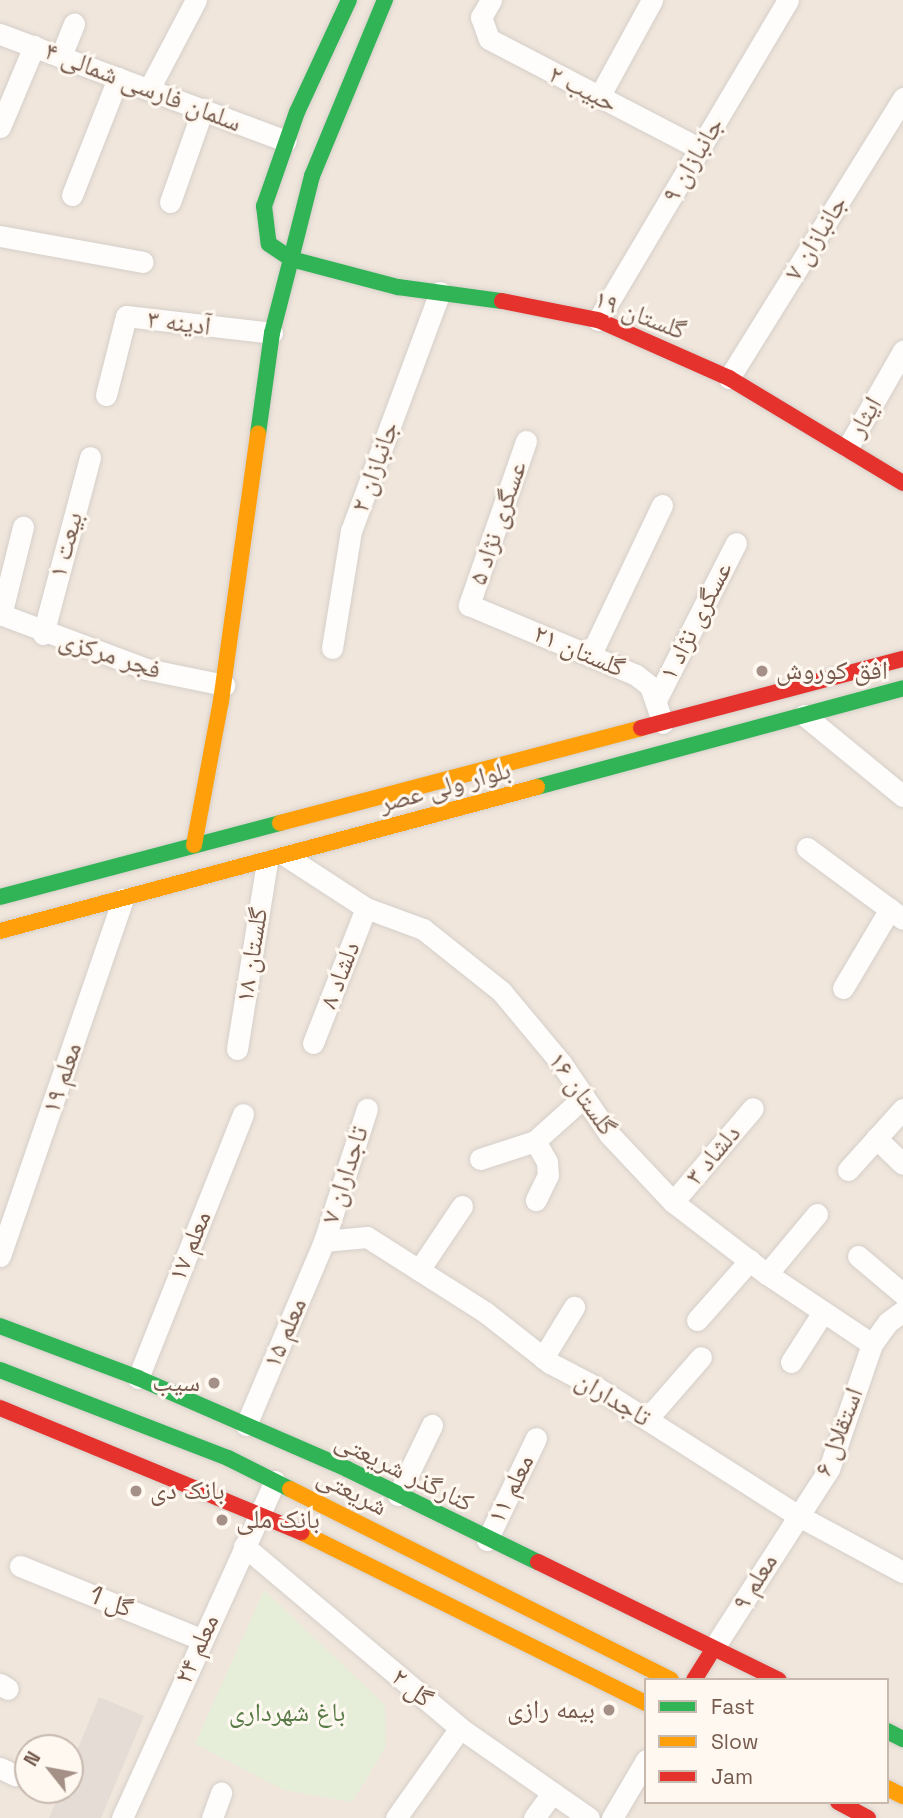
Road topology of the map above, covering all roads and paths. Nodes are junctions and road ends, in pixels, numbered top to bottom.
1 (196, 0) edge
2 (349, 0) edge
3 (385, 0) edge
4 (652, 0) edge
5 (788, 0) edge
6 (486, 8) edge
7 (74, 23) dead end
8 (0, 34) edge
9 (34, 46) junction
10 (61, 56) junction
11 (118, 78) junction
12 (149, 89) junction
13 (598, 97) junction
14 (903, 98) edge
15 (203, 109) junction
16 (0, 127) edge
17 (286, 141) junction
18 (700, 149) junction
19 (320, 154) junction
20 (72, 195) dead end
21 (170, 202) dead end
22 (0, 236) edge
23 (292, 259) junction
24 (143, 262) dead end
25 (440, 292) junction
26 (598, 320) junction
27 (272, 333) junction
28 (903, 351) edge
29 (729, 378) junction
30 (106, 395) dead end
31 (526, 441) dead end
32 (848, 447) junction
33 (90, 457) dead end
34 (903, 483) edge
35 (662, 505) dead end
36 (23, 527) dead end
37 (736, 543) dead end
38 (470, 605) joint
39 (0, 614) edge
40 (43, 634) junction
41 (332, 648) dead end
42 (591, 654) junction
43 (903, 659) edge
44 (224, 685) junction
45 (903, 688) edge
46 (656, 700) junction
47 (804, 715) junction
48 (663, 723) junction
49 (903, 796) edge
50 (194, 845) junction
51 (807, 848) dead end
52 (277, 858) junction
53 (0, 897) edge
54 (123, 899) junction
55 (366, 908) junction
56 (896, 914) edge
57 (0, 931) edge
58 (843, 988) dead end
59 (313, 1043) dead end
60 (237, 1049) dead end
61 (584, 1097) junction
62 (753, 1108) dead end
63 (367, 1109) dead end
64 (903, 1109) edge
65 (243, 1114) dead end
66 (876, 1138) junction
67 (535, 1141) junction
68 (480, 1158) dead end
69 (903, 1164) edge
70 (848, 1170) dead end
71 (536, 1200) dead end
72 (673, 1202) junction
73 (462, 1206) dead end
74 (817, 1214) dead end
75 (324, 1241) junction
76 (0, 1256) edge
77 (858, 1256) dead end
78 (750, 1260) junction
79 (419, 1270) junction
80 (768, 1273) junction
81 (903, 1294) edge
82 (573, 1307) dead end
83 (903, 1311) edge
84 (823, 1312) junction
85 (697, 1320) dead end
86 (0, 1326) edge
87 (872, 1344) junction
88 (701, 1357) dead end
89 (543, 1358) junction
90 (791, 1362) dead end
91 (0, 1370) edge
92 (138, 1378) junction
93 (0, 1408) edge
94 (647, 1419) junction
95 (246, 1425) junction
96 (432, 1425) dead end
97 (536, 1438) dead end
98 (275, 1481) junction
99 (398, 1495) junction
100 (260, 1512) junction
101 (796, 1515) junction
102 (487, 1540) junction
103 (244, 1546) junction
104 (20, 1566) dead end
105 (903, 1572) edge
106 (201, 1639) junction
107 (713, 1649) junction
108 (667, 1678) edge
109 (695, 1678) edge
110 (775, 1678) edge
111 (644, 1702) edge
112 (460, 1728) junction
113 (644, 1763) edge
114 (221, 1793) dead end
115 (552, 1793) junction
116 (842, 1804) edge
117 (122, 1818) edge
118 (212, 1818) edge
119 (396, 1818) edge
120 (534, 1818) edge
121 (589, 1818) edge
122 (612, 1818) edge
123 (868, 1818) edge

1 - 12 street
2 - 17 main road
3 - 19 main road
4 - 13 street
5 - 18 street, جانبازان ۹
6 - 13 street, حبیب ۲
7 - 10 street
8 - 9 street, سلمان فارسی شمالی ۴
9 - 10 street, سلمان فارسی شمالی ۴
9 - 16 street
10 - 11 street, سلمان فارسی شمالی ۴
11 - 12 street, سلمان فارسی شمالی ۴
11 - 20 street
12 - 15 street, سلمان فارسی شمالی ۴
13 - 18 street, حبیب ۲
14 - 29 street, جانبازان ۷
15 - 17 street, سلمان فارسی شمالی ۴
15 - 21 street
17 - 19 main road
17 - 23 main road
18 - 26 street, جانبازان ۹
19 - 23 main road
22 - 24 street
23 - 25 main road, گلستان ۱۹
23 - 27 main road
25 - 26 main road, گلستان ۱۹
25 - 41 street, جانبازان ۲
26 - 29 main road, گلستان ۱۹
27 - 30 street, آدینه ۳
27 - 44 main road
28 - 32 street, ایثار
29 - 32 main road, گلستان ۱۹
31 - 38 street, عسگری نژاد ۵
32 - 34 main road, گلستان ۱۹
33 - 40 street, بیعت ۱
35 - 42 street
36 - 39 street
37 - 46 street, عسگری نژاد ۱
38 - 42 street, گلستان ۲۱
39 - 40 street, فجر مرکزی
40 - 44 street, فجر مرکزی
42 - 46 street, گلستان ۲۱
43 - 48 main road, بلوار ولی عصر
44 - 50 main road
45 - 47 main road, بلوار ولی عصر
46 - 48 street, گلستان ۲۱
47 - 49 street
47 - 52 main road, بلوار ولی عصر
48 - 50 main road, بلوار ولی عصر
50 - 53 main road, بلوار ولی عصر
51 - 56 street
52 - 54 main road, بلوار ولی عصر
52 - 55 street, گلستان ۱۶
52 - 60 street, گلستان ۱۸
54 - 57 main road, بلوار ولی عصر
54 - 76 street, معلم ۱۹
55 - 59 street, دلشاد ۸
55 - 61 street, گلستان ۱۶
56 - 58 street
61 - 67 street
61 - 72 street, گلستان ۱۶
62 - 72 street, دلشاد ۳
63 - 75 street, تاجداران ۷
64 - 66 street
65 - 92 street, معلم ۱۷
66 - 69 street
66 - 70 street
67 - 68 street
67 - 71 street
72 - 78 street, گلستان ۱۶
73 - 79 street
74 - 80 street
75 - 79 street, تاجداران
75 - 95 street, معلم ۱۵
77 - 81 street
78 - 80 street, گلستان ۱۶
78 - 85 street
79 - 89 street, تاجداران
80 - 84 street, گلستان ۱۶
82 - 89 street
83 - 87 street
84 - 87 street, گلستان ۱۶
84 - 90 street
86 - 92 main road, کنارگذر شریعتی
87 - 101 street, استقلال ۶
88 - 94 street
89 - 94 street, تاجداران
91 - 98 main road, شریعتی
92 - 95 main road, کنارگذر شریعتی
93 - 100 main road
94 - 101 street, تاجداران
95 - 99 main road, کنارگذر شریعتی
96 - 99 street
97 - 102 street, معلم ۱۱
98 - 100 street, معلم ۲۴
98 - 108 main road, شریعتی
99 - 102 main road, کنارگذر شریعتی
100 - 103 street, معلم ۲۴
100 - 111 main road
101 - 105 street, تاجداران
101 - 107 street, معلم ۹
102 - 107 main road, کنارگذر شریعتی
103 - 106 street, معلم ۲۴
103 - 112 street, گل ۲
104 - 106 street, گل 1
106 - 117 street, معلم ۲۴
107 - 109 main road
107 - 110 main road, کنارگذر شریعتی
112 - 115 street, گل ۲
112 - 119 street
113 - 122 street
114 - 118 street
115 - 120 street
115 - 121 street, گل ۲
116 - 123 main road

